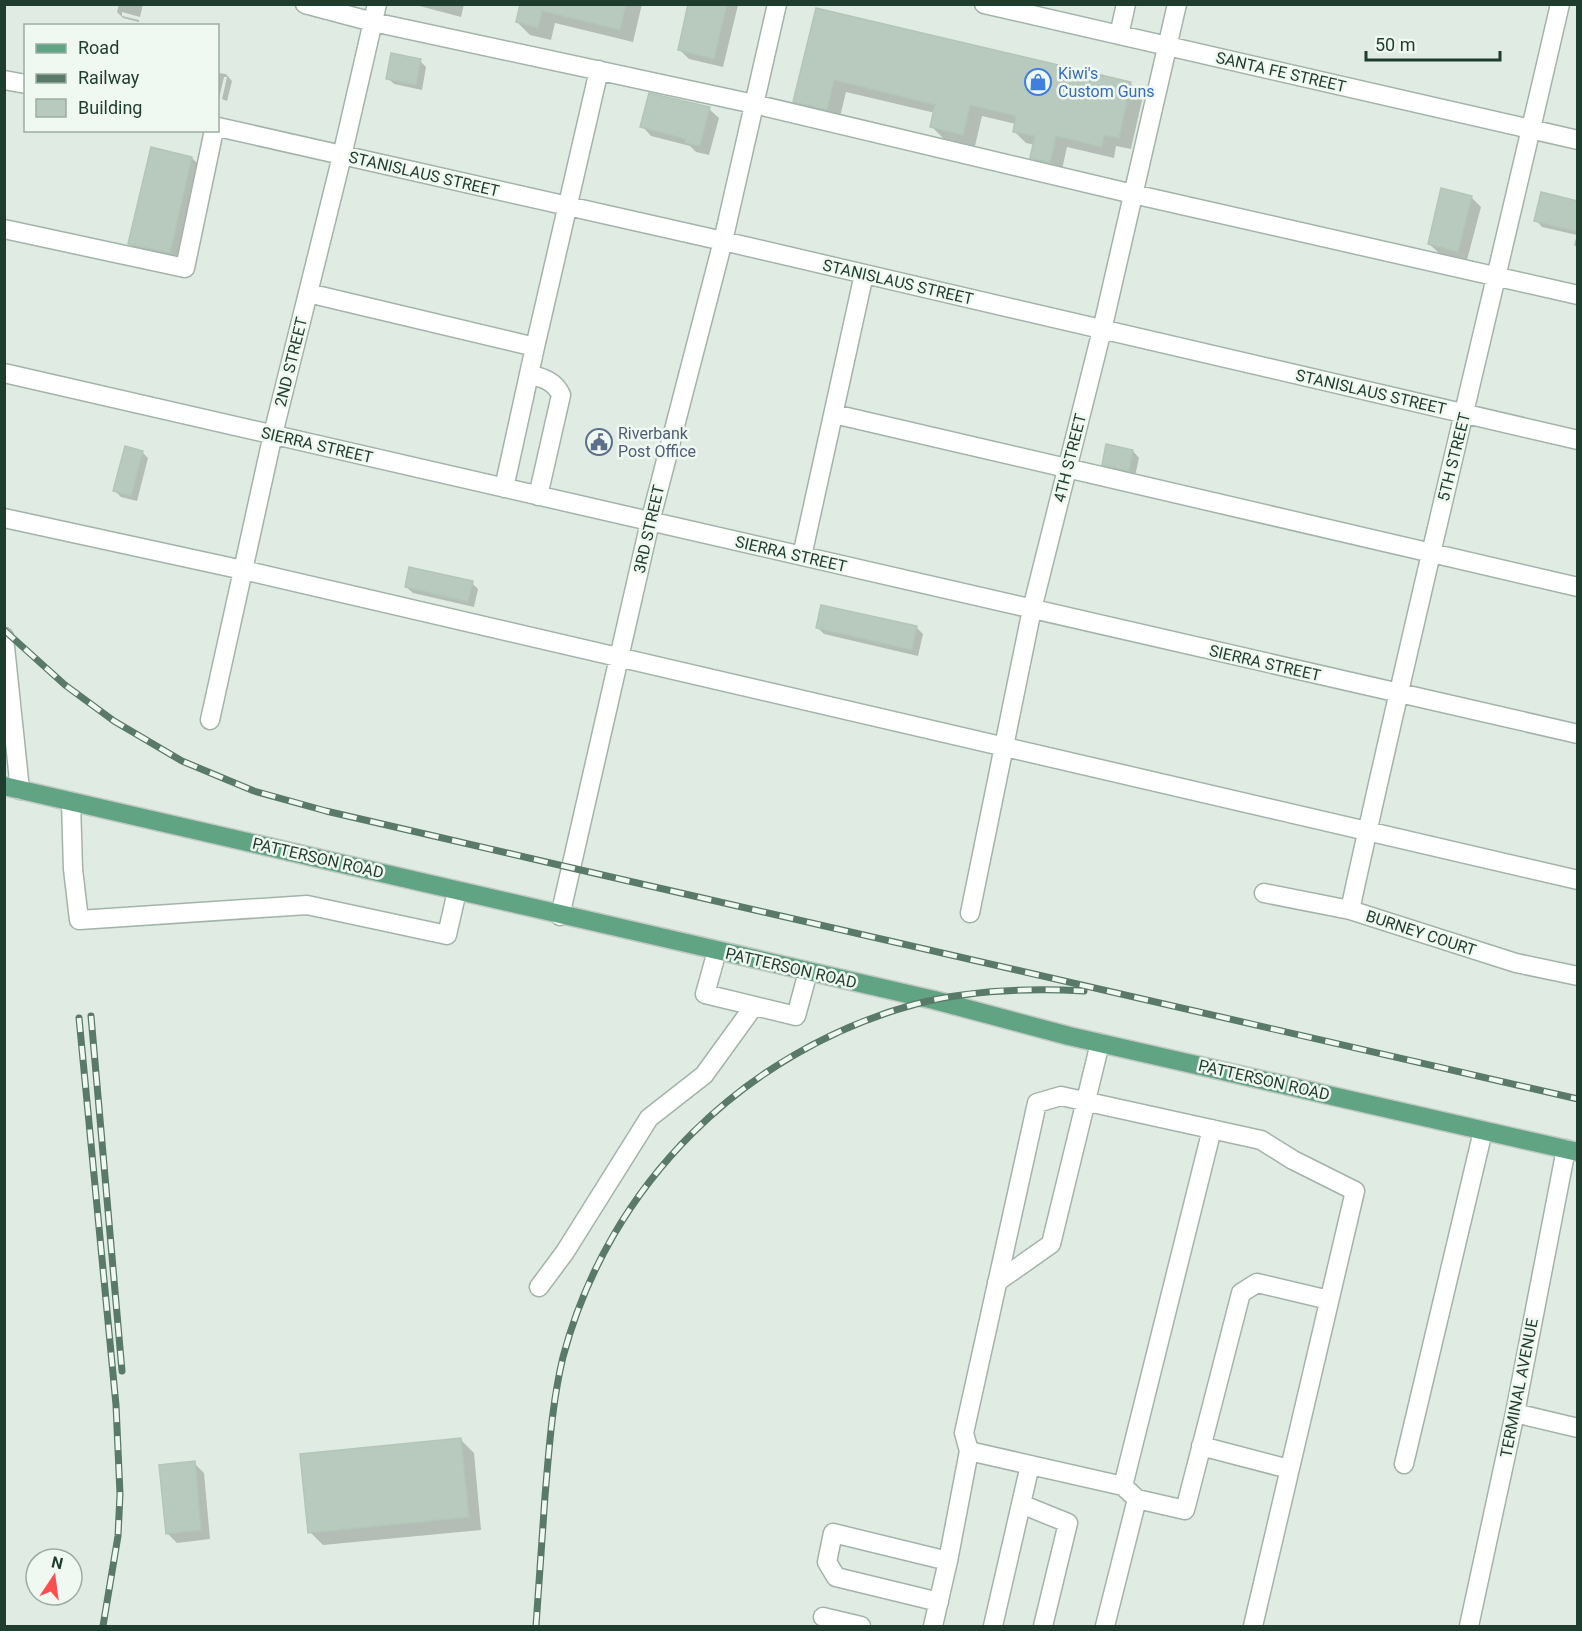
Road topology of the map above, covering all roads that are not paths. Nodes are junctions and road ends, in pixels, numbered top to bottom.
1 (305, 4) edge
2 (777, 4) edge
3 (984, 4) edge
4 (1126, 4) edge
5 (1177, 4) edge
6 (1560, 4) edge
7 (375, 13) edge
8 (1119, 35) junction
9 (1167, 46) junction
10 (599, 70) junction
11 (4, 80) edge
12 (24, 84) edge
13 (754, 104) junction
14 (219, 127) edge
15 (1531, 129) junction
16 (214, 132) edge
17 (1578, 140) edge
18 (342, 156) junction
19 (1133, 194) junction
20 (566, 206) junction
21 (4, 230) edge
22 (723, 241) junction
23 (864, 274) junction
24 (1497, 278) junction
25 (308, 293) junction
26 (1578, 296) edge
27 (1102, 330) junction
28 (535, 347) junction
29 (4, 373) edge
30 (529, 374) junction
31 (834, 414) junction
32 (1465, 414) junction
33 (273, 435) junction
34 (1578, 440) edge
35 (1068, 468) junction
36 (504, 488) junction
37 (538, 496) junction
38 (4, 518) edge
39 (651, 522) junction
40 (1431, 552) junction
41 (802, 556) junction
42 (243, 570) junction
43 (1578, 588) edge
44 (1032, 609) junction
45 (4, 637) edge
46 (619, 658) junction
47 (1397, 694) junction
48 (210, 720) dead end
49 (1578, 734) edge
50 (1004, 747) junction
51 (12, 788) edge
52 (71, 802) junction
53 (1367, 832) junction
54 (1578, 880) edge
55 (457, 891) junction
56 (1264, 893) dead end
57 (1350, 910) junction
58 (970, 914) dead end
59 (560, 916) junction
60 (717, 951) junction
61 (808, 972) junction
62 (1578, 976) edge
63 (754, 1006) junction
64 (1100, 1043) junction
65 (1086, 1101) junction
66 (1212, 1129) junction
67 (1483, 1131) junction
68 (1572, 1151) edge
69 (997, 1282) junction
70 (539, 1287) dead end
71 (1329, 1300) junction
72 (1515, 1413) junction
73 (1578, 1428) edge
74 (1201, 1446) junction
75 (969, 1451) junction
76 (1404, 1464) dead end
77 (1030, 1465) junction
78 (1289, 1469) junction
79 (1123, 1486) junction
80 (1137, 1499) junction
81 (1021, 1504) junction
82 (948, 1561) junction
83 (939, 1602) junction
84 (823, 1617) dead end
85 (861, 1626) edge
86 (933, 1626) edge
87 (993, 1626) edge
88 (1042, 1626) edge
89 (1106, 1626) edge
90 (1252, 1626) edge
91 (1469, 1626) edge

1 - 7 street
2 - 13 street, 3RD STREET
3 - 8 street, SANTA FE STREET
4 - 8 street
5 - 9 street, 4TH STREET
6 - 15 street, 5TH STREET
7 - 10 street
7 - 18 street, 2ND STREET
8 - 9 street, SANTA FE STREET
9 - 15 street, SANTA FE STREET
9 - 19 street, 4TH STREET
10 - 13 street
10 - 20 street
11 - 12 street
13 - 19 street
13 - 22 street, 3RD STREET
14 - 18 street, STANISLAUS STREET
15 - 17 street, SANTA FE STREET
15 - 24 street, 5TH STREET
16 - 21 street
18 - 20 street, STANISLAUS STREET
18 - 25 street, 2ND STREET
19 - 24 street
19 - 27 street, 4TH STREET
20 - 22 street, STANISLAUS STREET
20 - 28 street
22 - 23 street, STANISLAUS STREET
22 - 39 street, 3RD STREET
23 - 27 street, STANISLAUS STREET
23 - 31 street
24 - 26 street
24 - 32 street, 5TH STREET
25 - 28 street
25 - 33 street, 2ND STREET
27 - 32 street, STANISLAUS STREET
27 - 35 street, 4TH STREET
28 - 30 street
29 - 33 street, SIERRA STREET
30 - 36 street
30 - 37 street
31 - 35 street
31 - 41 street
32 - 34 street, STANISLAUS STREET
32 - 40 street, 5TH STREET
33 - 36 street, SIERRA STREET
33 - 42 street, 2ND STREET
35 - 40 street
35 - 44 street, 4TH STREET
36 - 37 street, SIERRA STREET
37 - 39 street, SIERRA STREET
38 - 42 street
39 - 41 street, SIERRA STREET
39 - 46 street, 3RD STREET
40 - 43 street
40 - 47 street, 5TH STREET
41 - 44 street, SIERRA STREET
42 - 46 street
42 - 48 street, 2ND STREET
44 - 47 street, SIERRA STREET
44 - 50 street, 4TH STREET
45 - 51 street
46 - 50 street
46 - 59 street, 3RD STREET
47 - 49 street, SIERRA STREET
47 - 53 street, 5TH STREET
50 - 53 street
50 - 58 street, 4TH STREET
51 - 52 main road, PATTERSON ROAD
52 - 55 main road, PATTERSON ROAD
52 - 55 street
53 - 54 street
53 - 57 street, 5TH STREET
55 - 59 main road, PATTERSON ROAD
56 - 57 street, BURNEY COURT
57 - 62 street, BURNEY COURT
59 - 60 main road, PATTERSON ROAD
60 - 61 main road, PATTERSON ROAD
60 - 63 street
61 - 63 street
61 - 64 main road, PATTERSON ROAD
63 - 70 street
64 - 65 street
64 - 67 main road, PATTERSON ROAD
65 - 66 street
65 - 69 street
65 - 69 street
66 - 71 street
66 - 79 street
67 - 68 main road, PATTERSON ROAD
67 - 76 street
68 - 72 street, TERMINAL AVENUE
69 - 75 street
71 - 74 street
71 - 78 street
72 - 73 street
72 - 91 street, TERMINAL AVENUE
74 - 78 street
74 - 80 street
75 - 77 street
75 - 82 street
77 - 79 street
77 - 81 street
78 - 90 street
79 - 80 street
80 - 89 street
81 - 87 street
81 - 88 street
82 - 83 street
82 - 83 street
83 - 86 street
84 - 85 street

